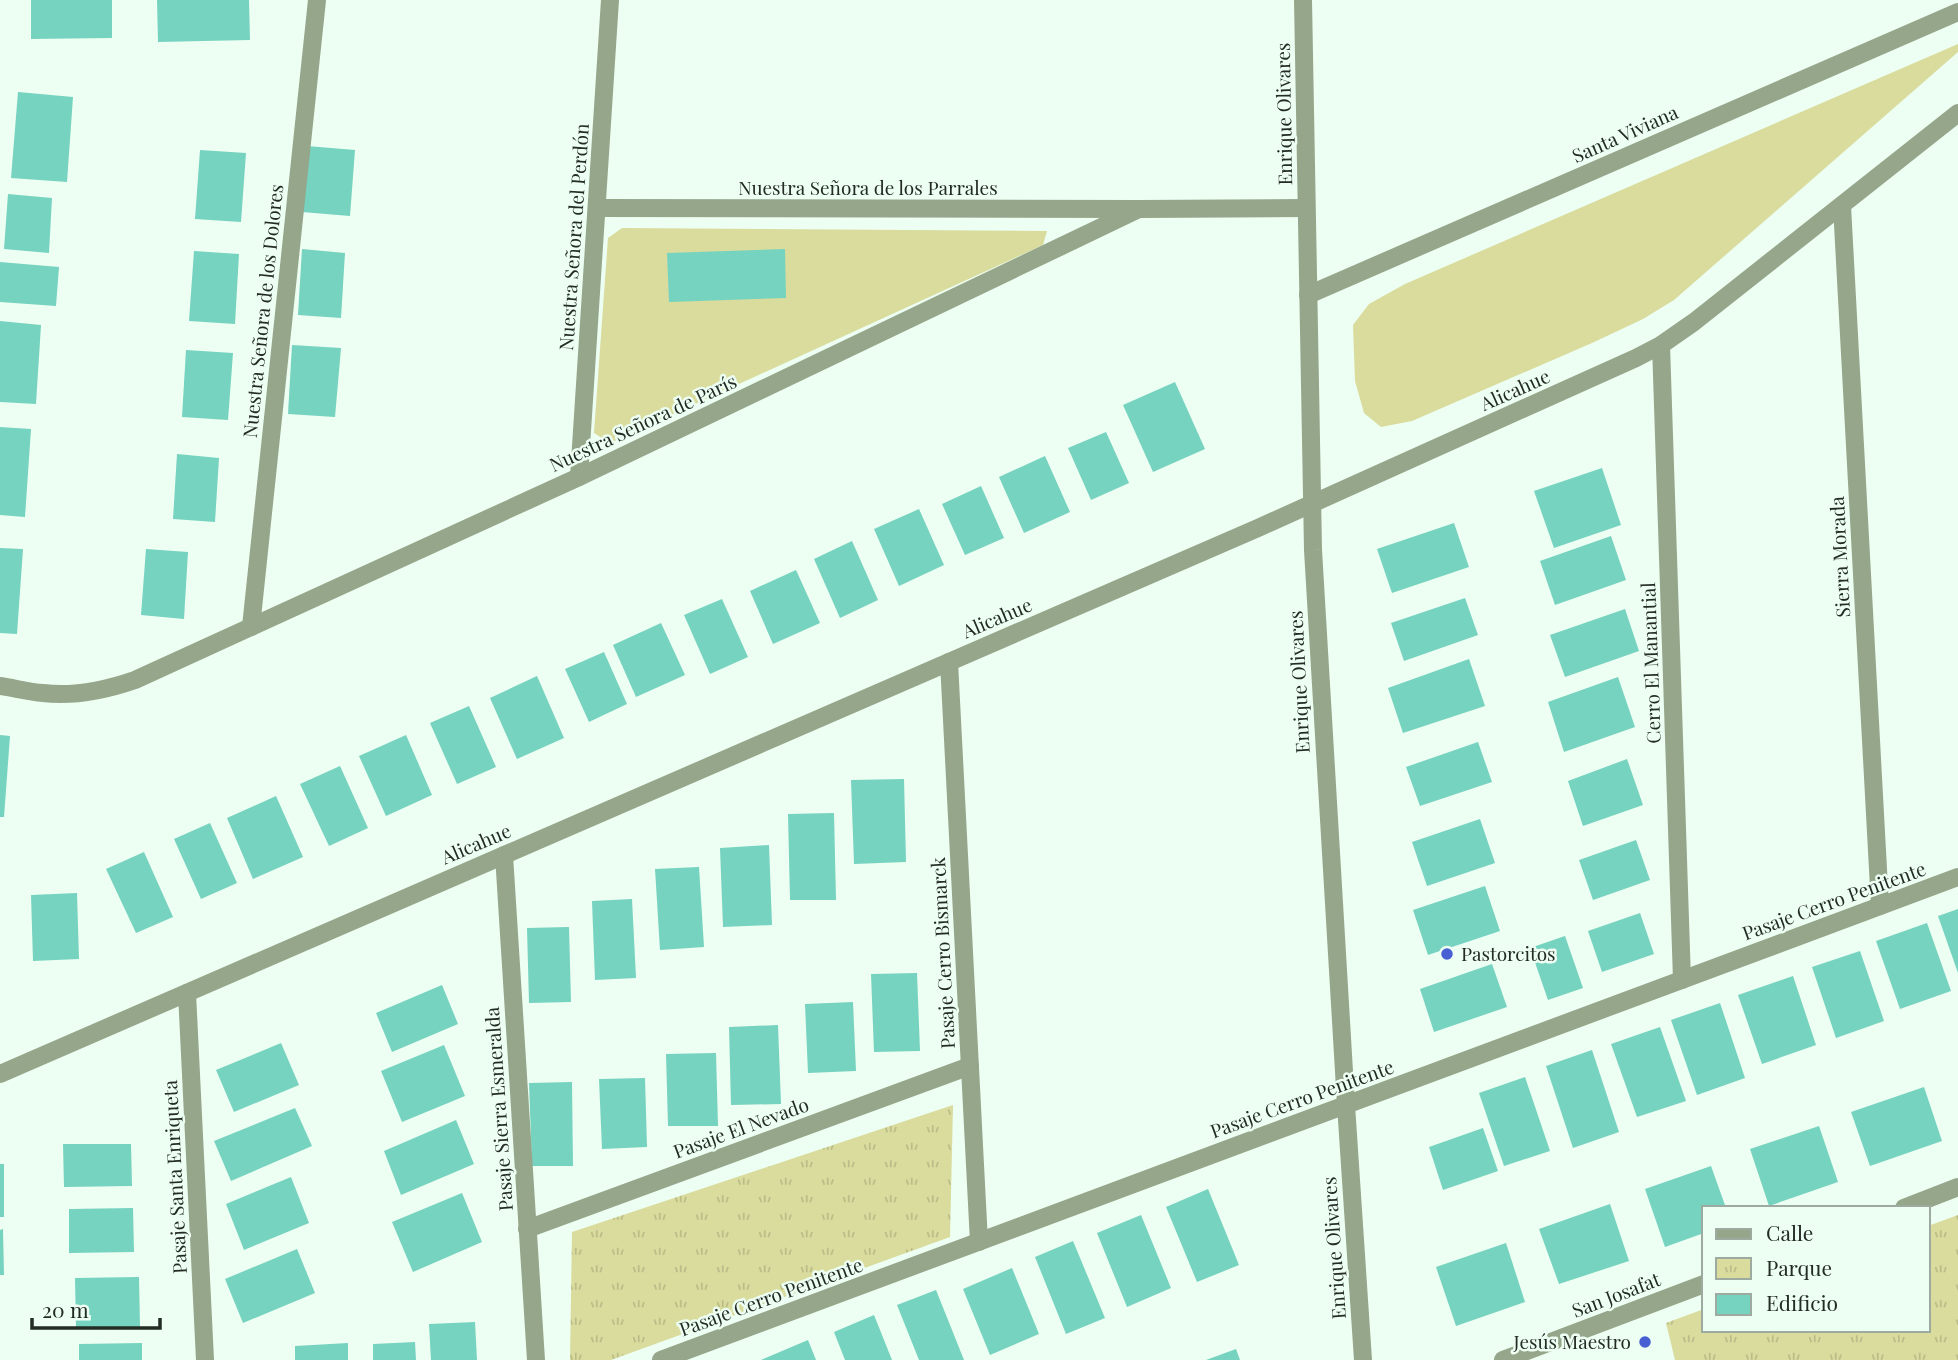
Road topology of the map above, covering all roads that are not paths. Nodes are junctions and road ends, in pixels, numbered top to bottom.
1 (317, 0) edge
2 (610, 0) edge
3 (1303, 0) edge
4 (1958, 12) edge
5 (1958, 113) edge
6 (1842, 206) junction
7 (597, 208) junction
8 (1306, 208) junction
9 (1139, 209) junction
10 (1308, 295) junction
11 (1661, 345) junction
12 (579, 477) junction
13 (1311, 504) junction
14 (251, 627) junction
15 (949, 662) junction
16 (0, 685) edge
17 (504, 855) junction
18 (1958, 877) edge
19 (1880, 906) junction
20 (1682, 980) junction
21 (187, 993) junction
22 (970, 1066) junction
23 (0, 1074) edge
24 (1346, 1105) junction
25 (1958, 1187) edge
26 (1909, 1206) edge
27 (527, 1229) junction
28 (979, 1242) junction
29 (1702, 1285) edge
30 (205, 1360) edge
31 (536, 1360) edge
32 (661, 1360) edge
33 (1363, 1360) edge
34 (1503, 1360) edge

1 - 14 street, Nuestra Señora de los Dolores
2 - 7 street, Nuestra Señora del Perdón
3 - 8 street, Enrique Olivares
4 - 10 street, Santa Viviana
5 - 6 street, Alicahue
6 - 11 street, Alicahue
6 - 19 street, Sierra Morada
7 - 9 street, Nuestra Señora de los Parrales
7 - 12 street, Nuestra Señora del Perdón
8 - 9 street, Nuestra Señora de París
8 - 10 street, Enrique Olivares
9 - 12 street, Nuestra Señora de París
10 - 13 street, Enrique Olivares
11 - 13 street, Alicahue
11 - 20 street, Cerro El Manantial
12 - 14 street, Nuestra Señora de París
13 - 15 street, Alicahue
13 - 24 street, Enrique Olivares
14 - 16 street, Nuestra Señora de París
15 - 17 street, Alicahue
15 - 22 street, Pasaje Cerro Bismarck
17 - 21 street, Alicahue
17 - 27 street, Pasaje Sierra Esmeralda
18 - 19 street, Pasaje Cerro Penitente
19 - 20 street, Pasaje Cerro Penitente
20 - 24 street, Pasaje Cerro Penitente
21 - 23 street, Alicahue
21 - 30 street, Pasaje Santa Enriqueta
22 - 27 street, Pasaje El Nevado
22 - 28 street, Pasaje Cerro Bismarck
24 - 28 street, Pasaje Cerro Penitente
24 - 33 street, Enrique Olivares
25 - 26 street
27 - 31 street, Pasaje Sierra Esmeralda
28 - 32 street, Pasaje Cerro Penitente
29 - 34 street, San Josafat

